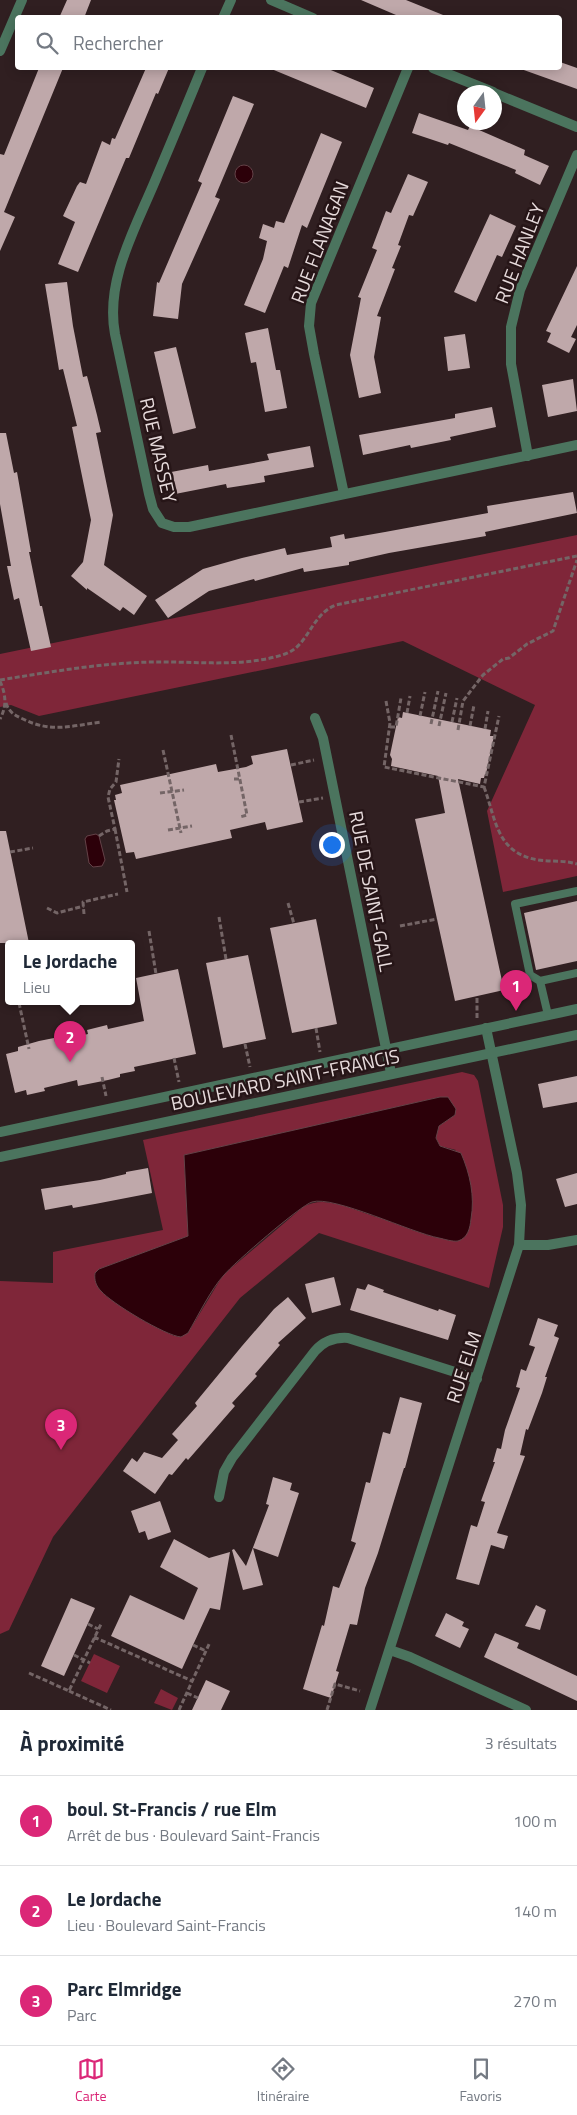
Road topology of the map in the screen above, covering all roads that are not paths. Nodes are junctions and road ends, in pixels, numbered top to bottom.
1 (22, 0) edge
2 (231, 0) edge
3 (271, 0) edge
4 (16, 15) edge
5 (224, 15) edge
6 (306, 15) edge
7 (15, 16) edge
8 (0, 51) edge
9 (201, 70) edge
10 (407, 70) edge
11 (438, 70) edge
12 (474, 85) edge
13 (502, 96) edge
14 (577, 127) edge
15 (577, 154) edge
16 (577, 445) edge
17 (528, 456) junction
18 (344, 494) junction
19 (315, 718) dead end
20 (577, 891) edge
21 (577, 973) edge
22 (540, 981) junction
23 (577, 1009) edge
24 (548, 1015) junction
25 (486, 1028) junction
26 (577, 1034) edge
27 (386, 1049) junction
28 (492, 1052) junction
29 (391, 1073) junction
30 (0, 1132) edge
31 (0, 1157) edge
32 (577, 1240) edge
33 (520, 1245) junction
34 (477, 1380) junction
35 (220, 1497) dead end
36 (390, 1650) junction
37 (370, 1710) edge
38 (526, 1710) edge

1 - 4 street
2 - 5 street
3 - 6 street
7 - 8 street
9 - 18 street, RUE MASSEY
10 - 18 street, RUE FLANAGAN
11 - 12 street
13 - 14 street
15 - 17 street, RUE HANLEY
16 - 17 street, RUE MASSEY
17 - 18 street, RUE MASSEY
19 - 27 street, RUE DE SAINT-GALL
20 - 22 lane
21 - 22 lane
22 - 24 lane
23 - 24 street, BOULEVARD SAINT-FRANCIS
24 - 25 street, BOULEVARD SAINT-FRANCIS
25 - 27 street, BOULEVARD SAINT-FRANCIS
25 - 28 street, RUE ELM
26 - 28 street, BOULEVARD SAINT-FRANCIS
27 - 29 street, RUE DE SAINT-GALL
27 - 30 street, BOULEVARD SAINT-FRANCIS
28 - 29 street, BOULEVARD SAINT-FRANCIS
28 - 33 street, RUE ELM
29 - 31 street, BOULEVARD SAINT-FRANCIS
32 - 33 street
33 - 34 street, RUE ELM
34 - 35 street
34 - 36 street, RUE ELM
36 - 37 street, RUE ELM
36 - 38 street

